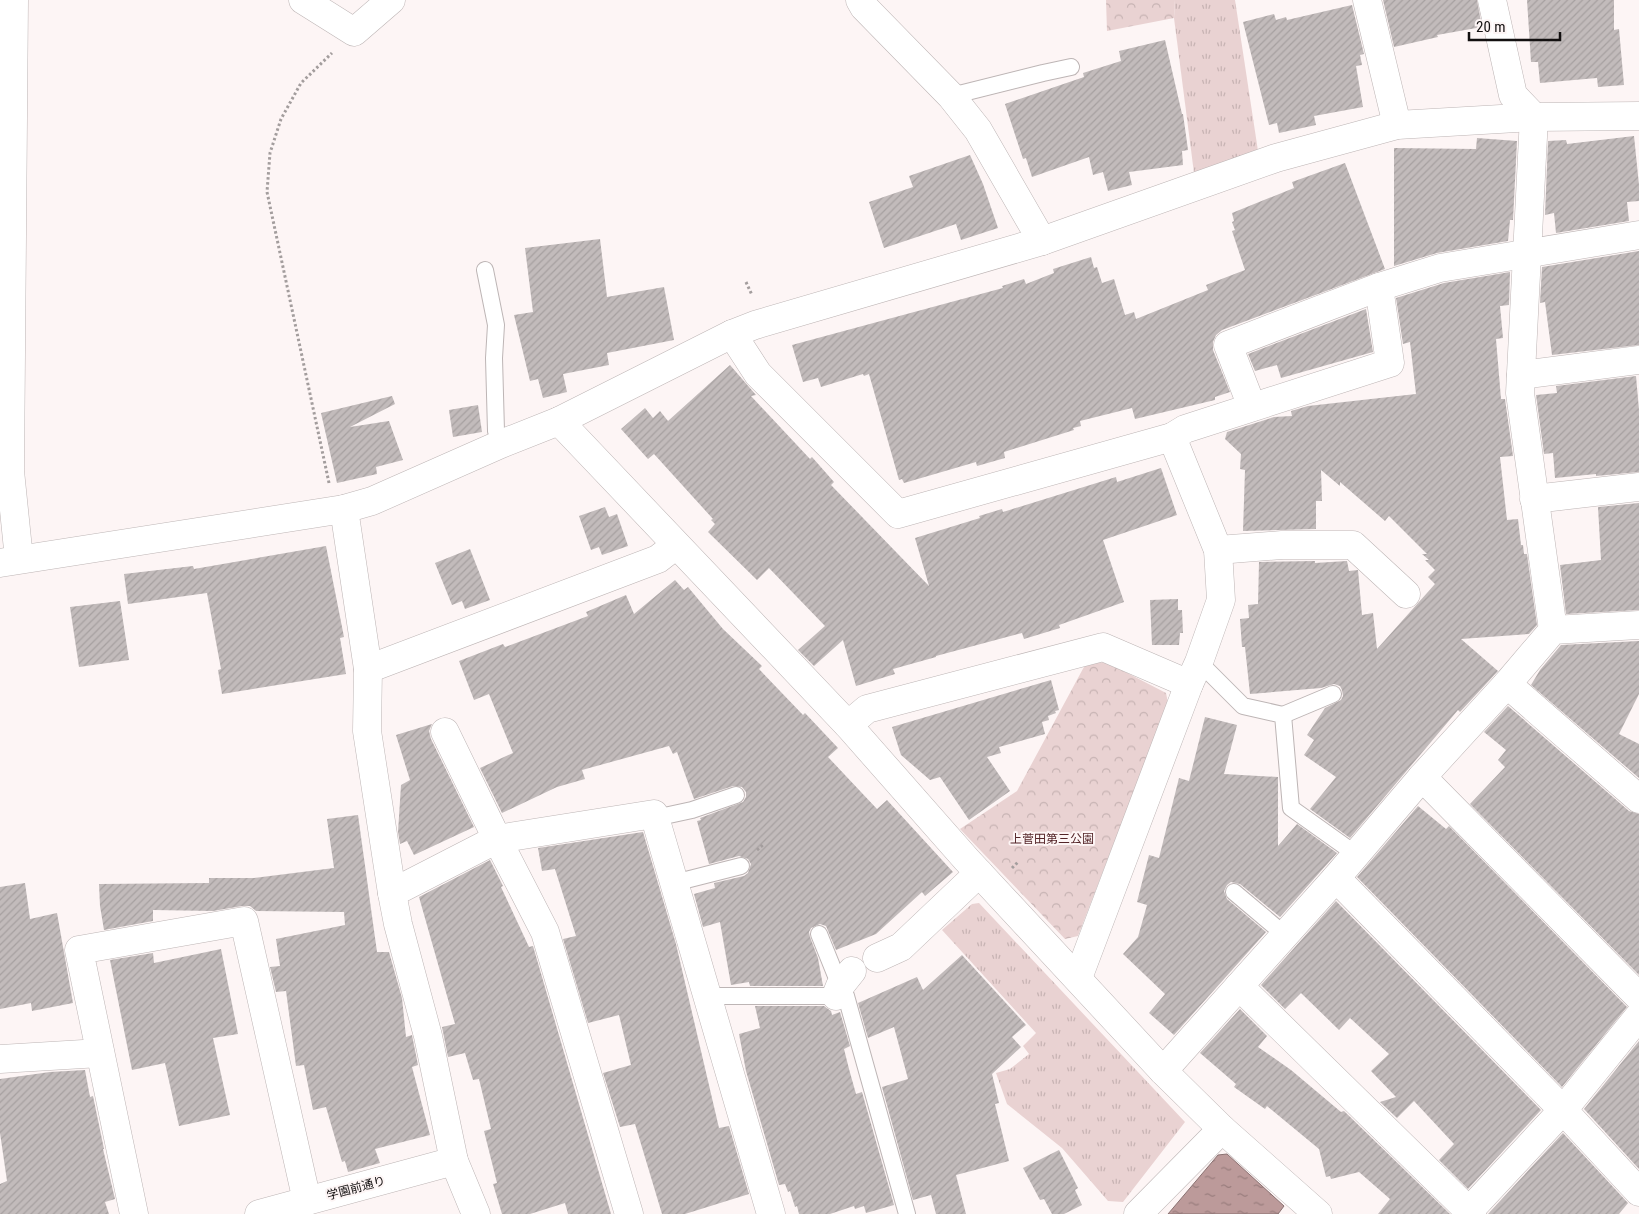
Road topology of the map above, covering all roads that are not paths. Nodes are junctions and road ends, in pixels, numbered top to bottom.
1 (14, 0) edge
2 (303, 0) edge
3 (391, 0) edge
4 (860, 0) edge
5 (1367, 0) edge
6 (1492, 0) edge
7 (1071, 67) dead end
8 (951, 96) junction
9 (1534, 116) junction
10 (1639, 116) edge
11 (1397, 124) junction
12 (1639, 236) edge
13 (1042, 241) junction
14 (1528, 253) junction
15 (485, 270) dead end
16 (1379, 287) junction
17 (732, 334) junction
18 (1639, 360) edge
19 (1521, 375) junction
20 (1252, 407) junction
21 (559, 421) junction
22 (1172, 438) junction
23 (501, 444) junction
24 (1639, 487) edge
25 (1534, 499) junction
26 (339, 509) junction
27 (676, 545) junction
28 (1218, 550) junction
29 (9, 561) edge
30 (1406, 594) dead end
31 (1639, 625) edge
32 (1552, 630) junction
33 (368, 669) junction
34 (1194, 673) junction
35 (1508, 684) junction
36 (1333, 694) dead end
37 (1283, 715) junction
38 (848, 725) junction
39 (445, 732) dead end
40 (1422, 777) junction
41 (736, 795) dead end
42 (1639, 799) edge
43 (655, 818) junction
44 (496, 839) junction
45 (1356, 855) junction
46 (742, 866) dead end
47 (979, 873) junction
48 (1336, 878) junction
49 (674, 883) junction
50 (1234, 892) dead end
51 (392, 893) junction
52 (819, 934) dead end
53 (1284, 935) junction
54 (878, 958) dead end
55 (1078, 978) junction
56 (842, 984) junction
57 (1239, 986) junction
58 (708, 996) junction
59 (1639, 997) edge
60 (1639, 1016) edge
61 (100, 1054) junction
62 (0, 1059) edge
63 (1163, 1071) junction
64 (1563, 1110) junction
65 (1222, 1129) junction
66 (454, 1161) junction
67 (1639, 1192) edge
68 (308, 1201) junction
69 (1471, 1213) edge
70 (134, 1214) edge
71 (259, 1214) edge
72 (476, 1214) edge
73 (629, 1214) edge
74 (771, 1214) edge
75 (907, 1214) edge
76 (1138, 1214) edge
77 (1318, 1214) edge

1 - 29 street
2 - 3 street
4 - 8 street
5 - 11 street
6 - 9 street
7 - 8 lane
8 - 13 street
9 - 10 street
9 - 11 street
9 - 14 street
11 - 13 street
12 - 14 street
13 - 17 street
14 - 16 street
14 - 19 street
15 - 23 lane
16 - 20 street
16 - 20 street
17 - 21 street
17 - 22 street
18 - 19 street
19 - 25 street
20 - 22 street
21 - 23 street
21 - 27 street
22 - 28 street
23 - 26 street
24 - 25 street
25 - 32 street
26 - 29 street
26 - 33 street
27 - 33 street
27 - 38 street
28 - 30 street
28 - 34 street
31 - 32 street
32 - 35 street
33 - 51 street
34 - 37 lane
34 - 38 street
34 - 55 street
35 - 40 street
35 - 42 street
36 - 37 lane
37 - 45 lane
38 - 47 street
39 - 44 street
40 - 45 street
40 - 59 street
41 - 43 lane
43 - 44 street
43 - 49 street
44 - 51 street
44 - 73 street
45 - 48 street
46 - 49 lane
47 - 54 street
47 - 55 street
48 - 53 street
48 - 64 street
49 - 58 street
50 - 53 lane
51 - 66 street
52 - 56 lane
53 - 57 street
55 - 63 street
56 - 58 lane
56 - 75 lane
57 - 63 street
57 - 69 street
58 - 74 street
60 - 64 street
61 - 62 street
61 - 68 street
61 - 70 street
63 - 65 street
64 - 67 street
64 - 69 street
65 - 76 street
65 - 77 street
66 - 68 street, 学園前通り
66 - 72 street
68 - 71 street, 学園前通り

